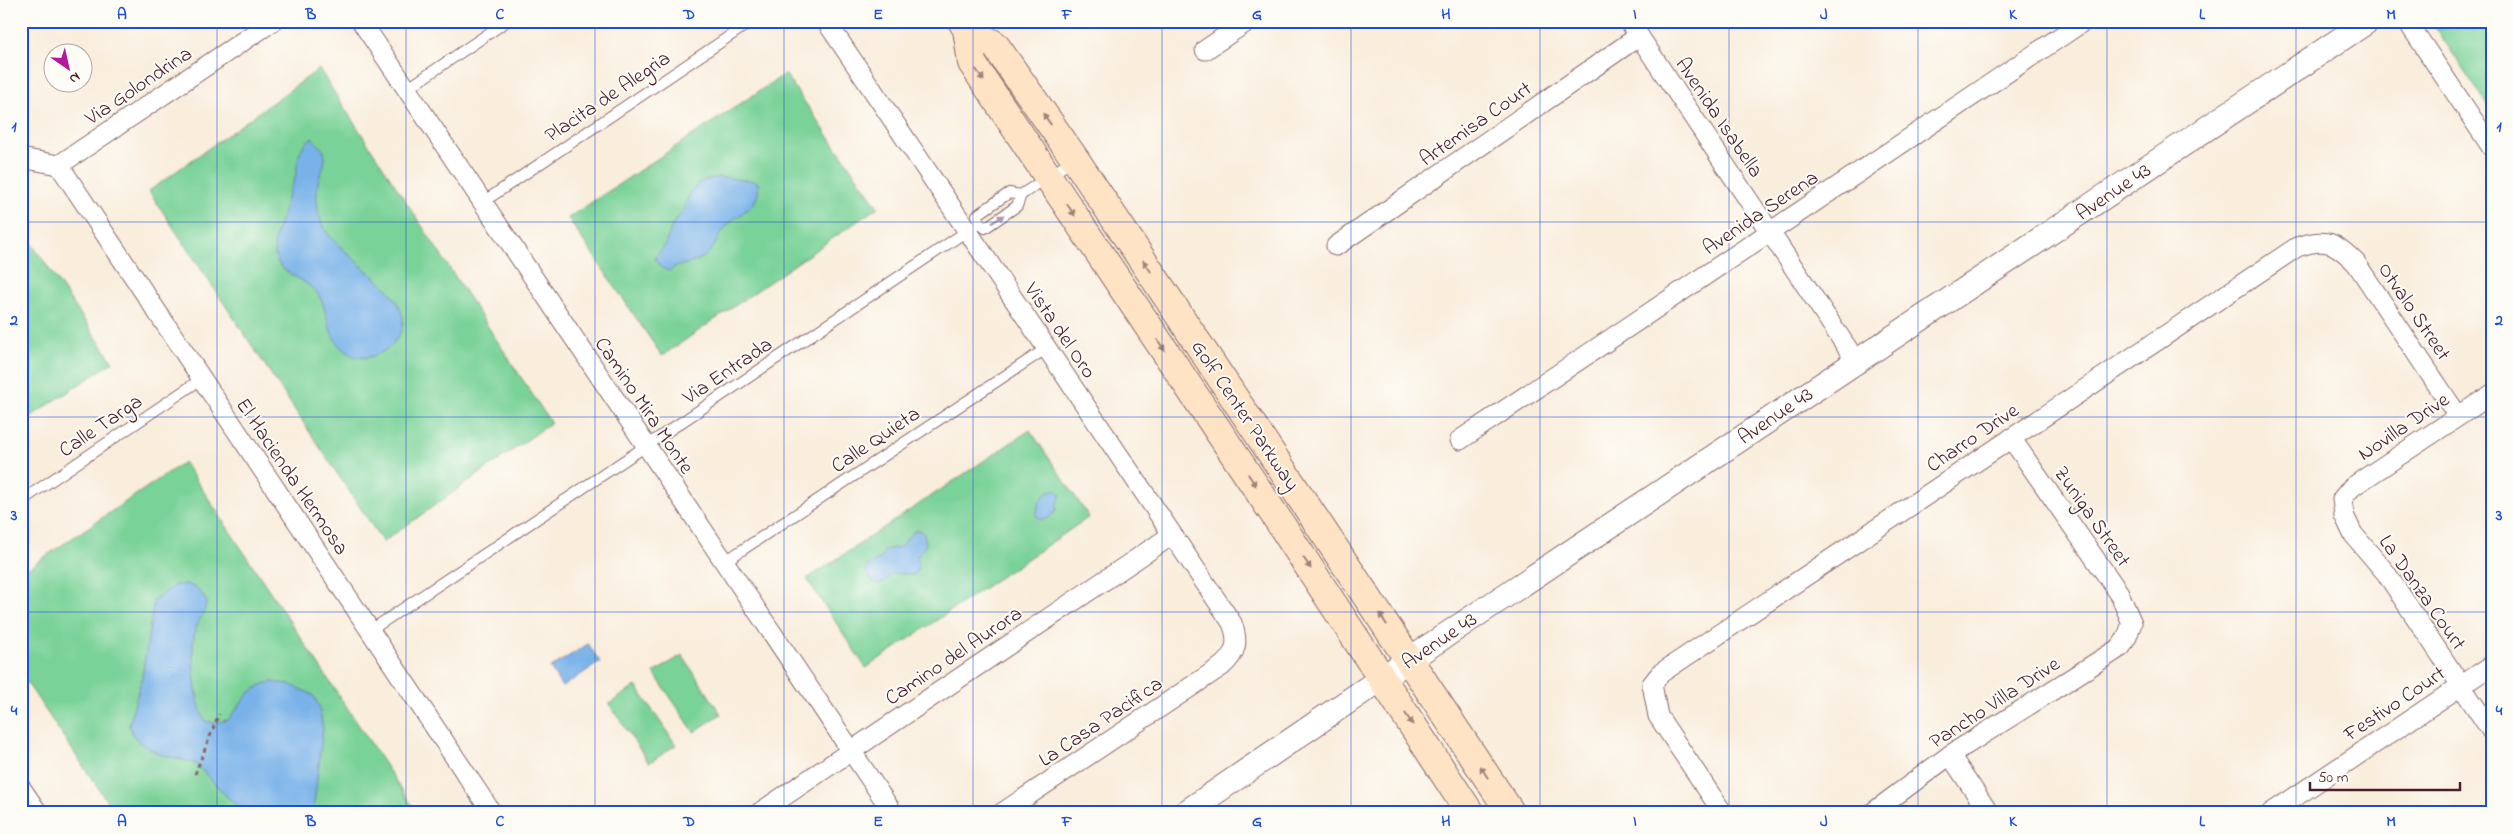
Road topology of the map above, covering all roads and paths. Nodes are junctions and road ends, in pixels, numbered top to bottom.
1 (273, 21) edge
2 (361, 21) edge
3 (507, 21) edge
4 (752, 21) edge
5 (826, 21) edge
6 (1248, 21) edge
7 (2084, 21) edge
8 (2368, 21) edge
9 (2407, 21) edge
10 (964, 25) edge
11 (1634, 29) edge
12 (1206, 50) dead end
13 (407, 88) junction
14 (2492, 148) edge
15 (21, 158) edge
16 (1075, 159) junction
17 (58, 164) junction
18 (1048, 176) junction
19 (1021, 195) junction
20 (484, 202) junction
21 (974, 227) junction
22 (1770, 232) junction
23 (2325, 241) joint
24 (1336, 246) dead end
25 (1046, 348) junction
26 (1856, 361) junction
27 (200, 380) junction
28 (2492, 394) edge
29 (2458, 416) junction
30 (2012, 438) junction
31 (1460, 440) dead end
32 (646, 446) junction
33 (2342, 499) joint
34 (21, 501) edge
35 (1172, 535) junction
36 (724, 562) junction
37 (2132, 623) joint
38 (371, 630) junction
39 (1410, 659) junction
40 (2492, 664) edge
41 (1222, 666) joint
42 (1382, 678) junction
43 (2461, 685) junction
44 (219, 714) dead end
45 (2492, 732) edge
46 (851, 751) junction
47 (1950, 755) junction
48 (195, 774) dead end
49 (21, 788) edge
50 (1187, 812) edge
51 (38, 813) edge
52 (492, 813) edge
53 (759, 813) edge
54 (892, 813) edge
55 (1002, 813) edge
56 (1470, 813) edge
57 (1511, 813) edge
58 (1723, 813) edge
59 (1872, 813) edge
60 (1989, 813) edge
61 (2271, 813) edge

1 - 17 street, Via Golondrina
2 - 13 street, Camino Mira Monte
3 - 13 lane
4 - 20 lane, Placita de Alegria
5 - 21 street, Vista del Oro
6 - 12 street
7 - 22 street, Avenida Serena
8 - 26 street, Avenue 43
9 - 14 street
16 -> 10 main road, Golf Center Parkway
10 -> 18 main road, Golf Center Parkway
11 - 22 street, Avenida Isabella
11 - 24 street, Artemisa Court
13 - 20 street, Camino Mira Monte
15 - 17 street
16 - 18 lane, Via Entrada
39 -> 16 main road, Golf Center Parkway
17 - 27 street, El Hacienda Hermosa
18 - 19 lane, Via Entrada
18 -> 42 main road, Golf Center Parkway
21 -> 19 lane, Via Entrada
19 - 21 lane, Via Entrada
20 - 32 street, Camino Mira Monte
21 - 25 street, Vista del Oro
21 - 32 lane, Via Entrada
22 - 26 street, Avenida Isabella
22 - 31 street, Avenida Serena
23 - 29 street, Otvalo Street
23 - 30 street, Charro Drive
25 - 35 street, Vista del Oro
25 - 36 lane, Calle Quieta
26 - 39 street, Avenue 43
27 - 34 lane, Calle Targa
27 - 38 street, El Hacienda Hermosa
28 - 29 street, Novilla Drive
29 - 33 street, Novilla Drive
30 - 37 street, Zuniga Street
30 - 58 street, Charro Drive
32 - 36 street, Camino Mira Monte
32 - 38 lane, Via Entrada
33 - 43 street, La Danza Court
35 - 41 street, Vista del Oro
35 - 46 street, Camino del Aurora
36 - 46 street, Camino Mira Monte
37 - 47 street, Pancho Villa Drive
38 - 52 street, El Hacienda Hermosa
39 - 42 street, Avenue 43
57 -> 39 main road, Golf Center Parkway
40 - 43 street, Festivo Court
41 - 55 street, La Casa Pacifica
42 - 50 street, Avenue 43
42 -> 56 main road, Golf Center Parkway
43 - 45 street, La Danza Court
43 - 61 street, Festivo Court
44 - 48 path
46 - 53 street, Camino del Aurora
46 - 54 street, Camino Mira Monte
47 - 59 street, Pancho Villa Drive
47 - 60 street
49 - 51 street

